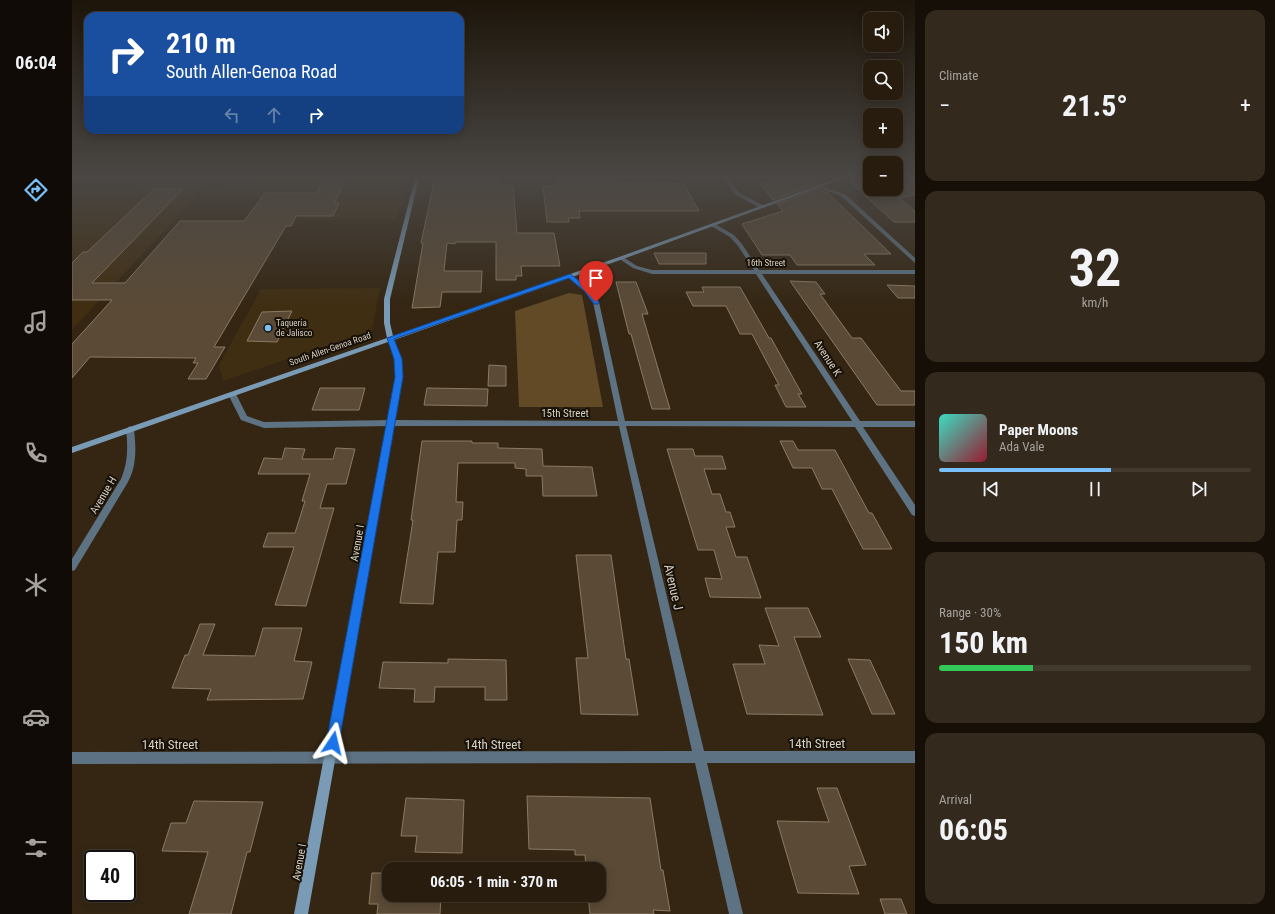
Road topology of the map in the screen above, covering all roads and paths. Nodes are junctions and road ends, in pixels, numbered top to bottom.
1 (407, 221) edge
2 (725, 221) edge
3 (871, 221) edge
4 (713, 225) junction
5 (621, 258) junction
6 (915, 261) edge
7 (758, 272) junction
8 (915, 272) edge
9 (570, 276) junction
10 (390, 338) junction
11 (232, 394) junction
12 (391, 424) junction
13 (622, 424) junction
14 (857, 424) junction
15 (915, 424) edge
16 (130, 430) junction
17 (72, 450) edge
18 (915, 512) edge
19 (72, 567) edge
20 (700, 757) junction
21 (915, 757) edge
22 (72, 758) edge
23 (330, 758) junction
24 (301, 914) edge
25 (736, 914) edge

1 - 10 main road, Avenue I
2 - 4 main road, South Allen-Genoa Road
3 - 6 street
4 - 5 main road, South Allen-Genoa Road
4 - 7 street, Avenue K
5 - 7 street, 16th Street
5 - 9 main road, South Allen-Genoa Road
7 - 8 street, 16th Street
7 - 14 street, Avenue K
9 - 10 main road, South Allen-Genoa Road
9 - 13 street, Avenue J
10 - 11 main road, South Allen-Genoa Road
10 - 12 main road, Avenue I
11 - 12 street, 15th Street
11 - 16 main road, South Allen-Genoa Road
12 - 13 street, 15th Street
12 - 23 main road, Avenue I
13 - 14 street, 15th Street
13 - 20 street, Avenue J
14 - 15 street, 15th Street
14 - 18 street, Avenue K
16 - 17 main road, South Allen-Genoa Road
16 - 19 street, Avenue H
20 - 21 street, 14th Street
20 - 23 street, 14th Street
20 - 25 street, Avenue J
22 - 23 street, 14th Street
23 - 24 main road, Avenue I

